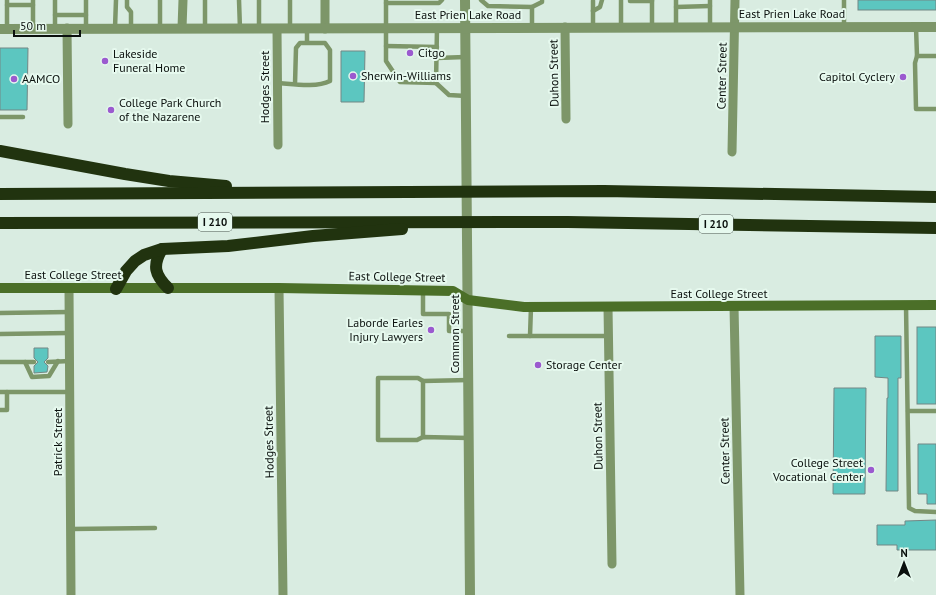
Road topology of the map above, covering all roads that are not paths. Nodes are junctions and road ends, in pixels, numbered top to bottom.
1 (55, 0) edge
2 (86, 0) edge
3 (116, 0) edge
4 (128, 0) edge
5 (160, 0) edge
6 (183, 0) edge
7 (205, 0) edge
8 (239, 0) edge
9 (259, 0) edge
10 (290, 0) edge
11 (325, 0) edge
12 (465, 0) edge
13 (481, 0) edge
14 (542, 0) edge
15 (602, 0) edge
16 (620, 0) edge
17 (652, 0) edge
18 (676, 0) edge
19 (710, 0) edge
20 (735, 0) edge
21 (844, 0) edge
22 (439, 1) edge
23 (593, 1) edge
24 (630, 1) edge
25 (386, 2) edge
26 (7, 3) edge
27 (32, 3) edge
28 (676, 6) junction
29 (710, 6) junction
30 (532, 7) junction
31 (593, 11) junction
32 (55, 15) junction
33 (86, 15) junction
34 (565, 27) junction
35 (593, 27) junction
36 (621, 27) junction
37 (652, 27) junction
38 (676, 27) junction
39 (710, 27) junction
40 (735, 27) junction
41 (844, 27) junction
42 (916, 27) junction
43 (936, 27) edge
44 (32, 28) junction
45 (55, 28) junction
46 (67, 28) junction
47 (86, 28) junction
48 (115, 28) junction
49 (131, 28) junction
50 (160, 28) junction
51 (182, 28) junction
52 (205, 28) junction
53 (240, 28) junction
54 (259, 28) junction
55 (277, 28) junction
56 (290, 28) junction
57 (387, 28) junction
58 (437, 28) junction
59 (465, 28) junction
60 (532, 28) junction
61 (4, 29) edge
62 (307, 29) junction
63 (325, 29) junction
64 (307, 42) junction
65 (386, 46) junction
66 (437, 47) junction
67 (917, 56) junction
68 (936, 56) edge
69 (466, 57) junction
70 (437, 58) junction
71 (277, 83) junction
72 (436, 83) junction
73 (295, 84) junction
74 (466, 96) junction
75 (936, 109) edge
76 (0, 117) edge
77 (23, 117) dead end
78 (566, 119) dead end
79 (68, 124) dead end
80 (278, 145) dead end
81 (0, 151) edge
82 (732, 152) dead end
83 (298, 192) junction
84 (0, 194) edge
85 (936, 197) edge
86 (433, 222) junction
87 (0, 223) edge
88 (936, 228) edge
89 (162, 249) junction
90 (0, 288) edge
91 (69, 288) junction
92 (168, 288) junction
93 (279, 288) junction
94 (116, 289) junction
95 (423, 291) junction
96 (468, 300) junction
97 (906, 305) junction
98 (936, 305) edge
99 (734, 306) junction
100 (531, 307) junction
101 (608, 307) junction
102 (0, 312) edge
103 (69, 312) junction
104 (468, 331) junction
105 (70, 333) junction
106 (0, 334) edge
107 (509, 336) dead end
108 (530, 336) junction
109 (609, 336) junction
110 (70, 361) junction
111 (0, 362) edge
112 (25, 362) junction
113 (34, 362) dead end
114 (48, 362) dead end
115 (58, 362) junction
116 (469, 380) junction
117 (423, 381) junction
118 (0, 392) edge
119 (7, 392) junction
120 (70, 392) junction
121 (0, 410) edge
122 (908, 411) junction
123 (936, 411) edge
124 (423, 437) junction
125 (469, 438) junction
126 (936, 512) edge
127 (155, 528) dead end
128 (71, 529) junction
129 (612, 564) dead end
130 (71, 595) edge
131 (282, 595) edge
132 (470, 595) edge
133 (740, 595) edge

1 - 32 lane
2 - 33 lane
3 - 48 lane
4 - 49 lane
5 - 50 lane
6 - 51 street
7 - 52 lane
8 - 53 lane
9 - 54 lane
10 - 56 lane
11 - 63 street
12 - 59 street, Common Street
13 - 30 lane
14 - 30 lane
15 - 31 lane
16 - 36 lane
17 - 24 lane
17 - 37 lane
18 - 28 lane
19 - 29 lane
20 - 40 street, Center Street
21 - 41 lane
22 - 25 lane
23 - 31 lane
25 - 57 lane
26 - 27 lane
26 - 61 lane
27 - 44 lane
28 - 29 lane
28 - 38 lane
29 - 39 lane
30 - 60 lane
31 - 35 lane
32 - 33 lane
32 - 45 lane
33 - 47 lane
34 - 35 street, East Prien Lake Road
34 - 60 street, East Prien Lake Road
34 - 78 street, Duhon Street
35 - 36 street, East Prien Lake Road
36 - 37 street, East Prien Lake Road
37 - 38 street, East Prien Lake Road
38 - 39 street, East Prien Lake Road
39 - 40 street, East Prien Lake Road
40 - 41 street, East Prien Lake Road
40 - 82 street, Center Street
41 - 42 street, East Prien Lake Road
42 - 43 street, East Prien Lake Road
42 - 67 lane
44 - 45 street, East Prien Lake Road
44 - 61 street, East Prien Lake Road
45 - 46 street, East Prien Lake Road
46 - 47 street, East Prien Lake Road
46 - 79 street
47 - 48 street, East Prien Lake Road
48 - 49 street, East Prien Lake Road
49 - 50 street, East Prien Lake Road
50 - 51 street, East Prien Lake Road
51 - 52 street, East Prien Lake Road
52 - 53 street, East Prien Lake Road
53 - 54 street, East Prien Lake Road
54 - 55 street, East Prien Lake Road
55 - 56 street, East Prien Lake Road
55 - 71 street, Hodges Street
56 - 62 street, East Prien Lake Road
57 - 58 street, East Prien Lake Road
57 - 63 street, East Prien Lake Road
57 - 65 lane
58 - 59 street, East Prien Lake Road
58 - 66 lane
59 - 60 street, East Prien Lake Road
59 - 69 street, Common Street
62 - 63 street, East Prien Lake Road
62 - 64 lane
64 - 73 lane
64 - 73 lane
65 - 66 lane
65 - 72 lane
66 - 70 lane
67 - 68 lane
67 - 75 lane
69 - 70 lane
69 - 74 street, Common Street
70 - 72 lane
71 - 73 lane
71 - 80 street, Hodges Street
72 - 74 lane
74 - 96 street, Common Street
76 - 77 lane
81 - 83 highway
83 - 84 highway
83 - 85 highway
86 - 87 highway, I 210
86 - 88 highway, I 210
86 - 89 highway
89 - 92 highway
89 - 94 highway
90 - 91 main road, East College Street
91 - 94 main road, East College Street
91 - 103 street, Patrick Street
92 - 93 main road, East College Street
92 - 94 main road, East College Street
93 - 95 main road, East College Street
93 - 131 street, Hodges Street
95 - 96 main road, East College Street
95 - 104 lane
96 - 100 main road, East College Street
96 - 104 street, Common Street
97 - 98 main road, East College Street
97 - 99 main road, East College Street
97 - 122 lane
99 - 101 main road, East College Street
99 - 133 street, Center Street
100 - 101 main road, East College Street
100 - 108 lane
101 - 109 street, Duhon Street
102 - 103 lane
103 - 105 street, Patrick Street
104 - 116 street, Common Street
105 - 106 lane
105 - 110 street, Patrick Street
107 - 108 lane
108 - 109 lane
109 - 129 street, Duhon Street
110 - 115 lane
110 - 120 street, Patrick Street
111 - 112 lane
112 - 113 lane
112 - 115 lane
114 - 115 lane
116 - 117 lane
116 - 125 street, Common Street
117 - 124 lane
117 - 124 lane
118 - 119 lane
119 - 120 lane
119 - 121 lane
120 - 128 street, Patrick Street
122 - 123 lane
122 - 126 lane
124 - 125 lane
125 - 132 street, Common Street
127 - 128 lane
128 - 130 street, Patrick Street

